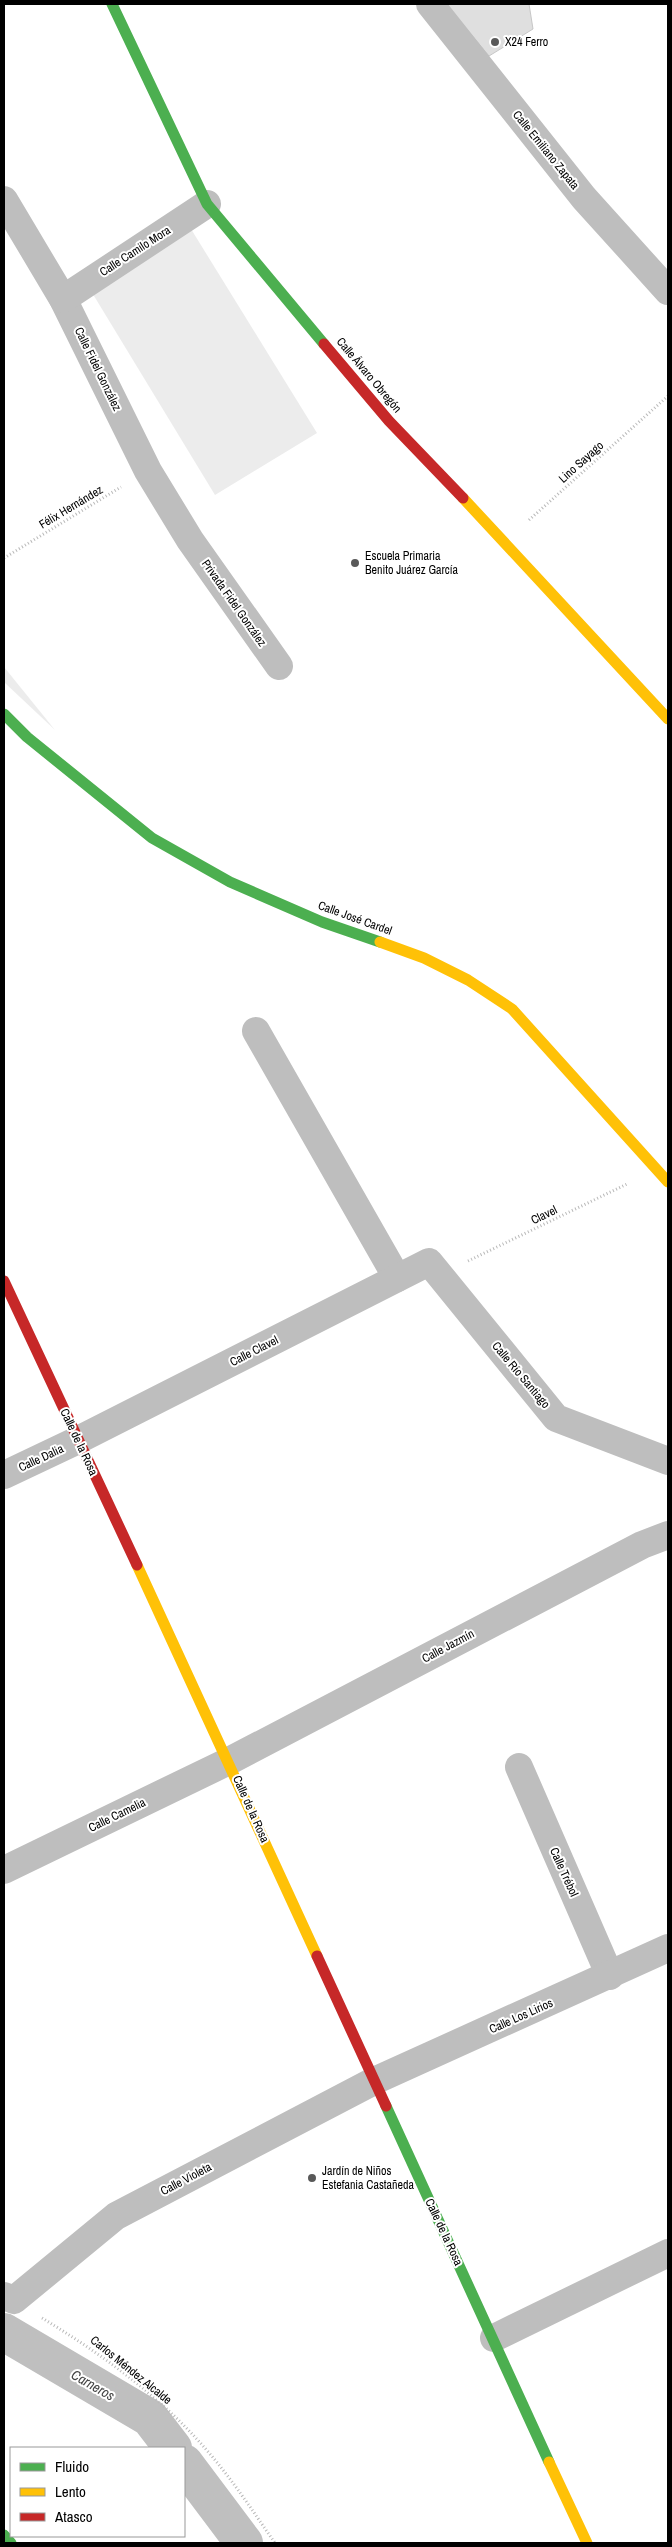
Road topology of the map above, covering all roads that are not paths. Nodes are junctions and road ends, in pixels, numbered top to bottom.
1 (112, 4) edge
2 (430, 4) edge
3 (4, 200) edge
4 (207, 204) junction
5 (668, 290) edge
6 (63, 298) junction
7 (190, 540) joint
8 (279, 666) dead end
9 (4, 714) edge
10 (668, 720) edge
11 (256, 1031) dead end
12 (668, 1182) edge
13 (434, 1269) joint
14 (397, 1278) junction
15 (4, 1281) edge
16 (78, 1440) junction
17 (668, 1461) edge
18 (4, 1475) edge
19 (668, 1535) edge
20 (229, 1761) junction
21 (519, 1767) dead end
22 (4, 1870) edge
23 (668, 1948) edge
24 (610, 1976) junction
25 (374, 2081) junction
26 (668, 2252) edge
27 (9, 2298) edge
28 (494, 2338) junction
29 (4, 2535) edge
30 (11, 2543) edge
31 (587, 2543) edge

1 - 4 street, Calle Álvaro Obregón
2 - 5 street, Calle Emiliano Zapata
3 - 6 street, Calle Fidel González
4 - 6 street, Calle Camilo Mora
4 - 10 street, Calle Álvaro Obregón
6 - 7 street, Calle Fidel González
7 - 8 street, Privada Fidel González
9 - 12 street, Calle José Cardel
11 - 14 street
13 - 14 street, Calle Clavel
13 - 17 street, Calle Río Santiago
14 - 16 street, Calle Clavel
15 - 16 street, Calle de la Rosa
16 - 18 street, Calle Dalia
16 - 20 street, Calle de la Rosa
19 - 20 street, Calle Jazmín
20 - 22 street, Calle Camelia
20 - 25 street, Calle de la Rosa
21 - 24 street, Calle Trébol
23 - 24 street, Calle Los Lirios
24 - 25 street, Calle Los Lirios
25 - 27 street, Calle Violeta
25 - 28 street, Calle de la Rosa
26 - 28 street
28 - 31 street, Calle de la Rosa
29 - 30 street

